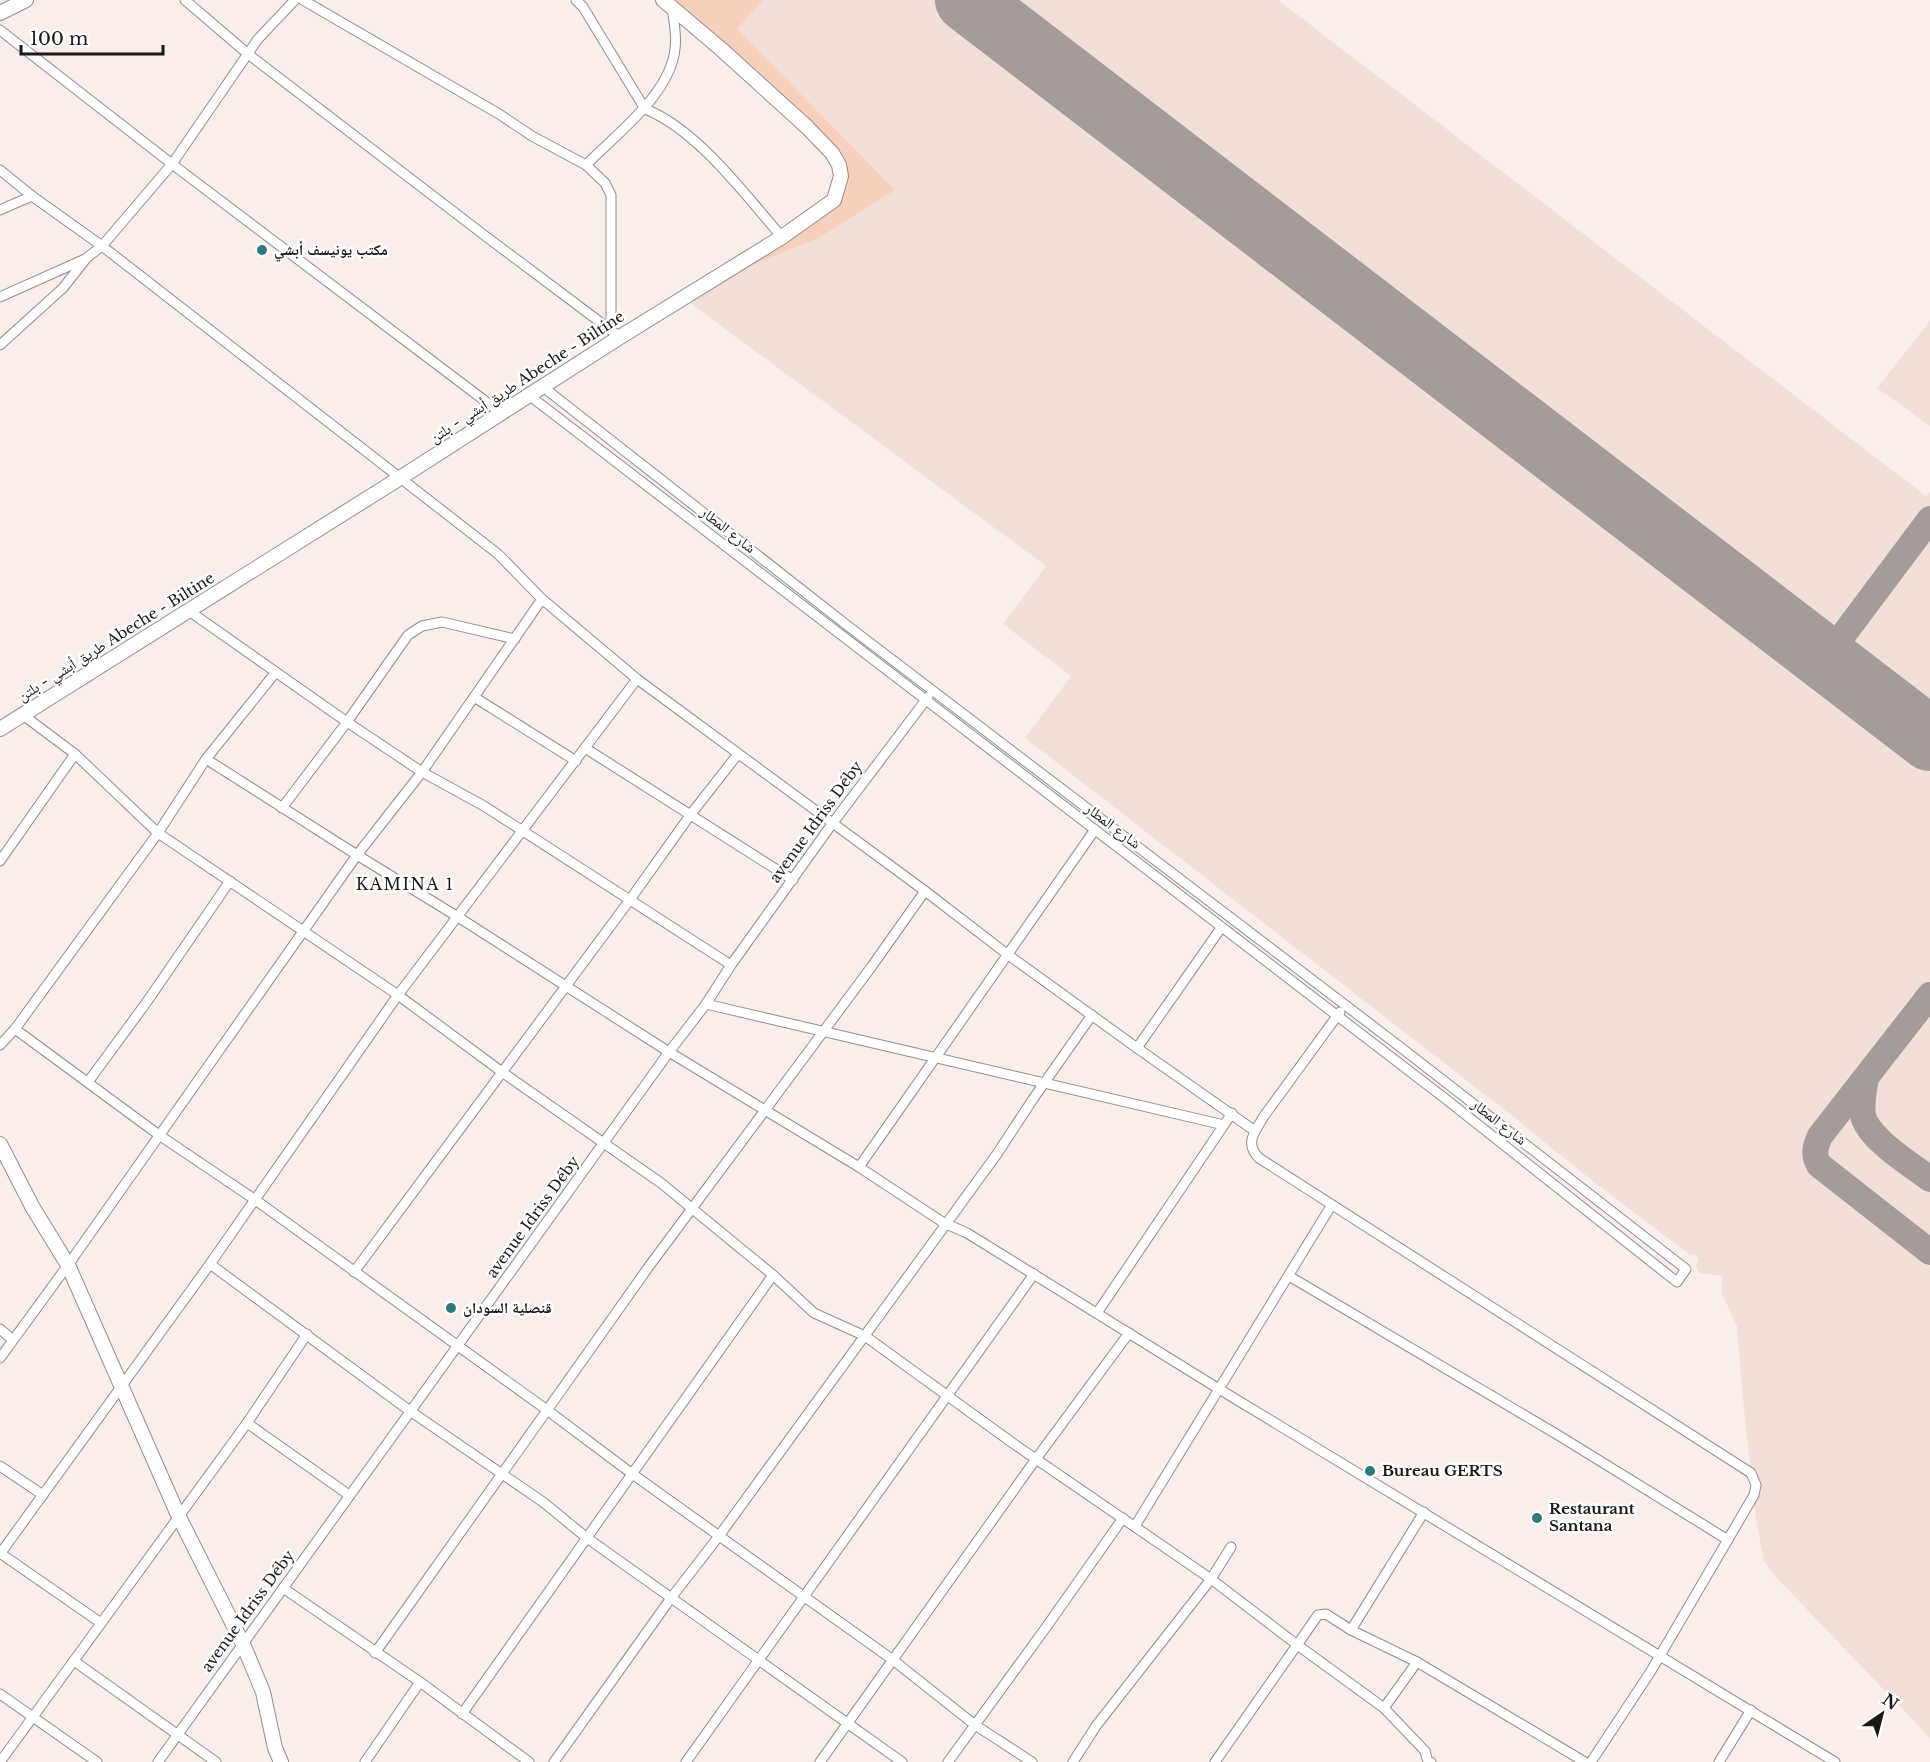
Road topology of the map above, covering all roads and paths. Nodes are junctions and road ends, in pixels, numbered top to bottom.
1 (26, 0) edge
2 (185, 0) edge
3 (296, 0) edge
4 (303, 0) edge
5 (576, 0) edge
6 (667, 4) edge
7 (0, 13) edge
8 (0, 30) edge
9 (248, 54) junction
10 (645, 109) junction
11 (172, 164) junction
12 (586, 165) junction
13 (0, 170) edge
14 (32, 196) junction
15 (0, 210) edge
16 (782, 237) junction
17 (102, 246) junction
18 (86, 259) junction
19 (0, 297) edge
20 (615, 333) junction
21 (0, 345) edge
22 (543, 387) junction
23 (530, 396) junction
24 (501, 413) junction
25 (400, 478) junction
26 (715, 522) junction
27 (707, 533) junction
28 (542, 599) junction
29 (189, 611) junction
30 (848, 626) junction
31 (841, 636) junction
32 (515, 639) junction
33 (276, 672) junction
34 (637, 679) junction
35 (934, 692) junction
36 (474, 697) junction
37 (924, 700) junction
38 (23, 715) junction
39 (347, 722) junction
40 (0, 729) edge
41 (585, 748) junction
42 (75, 754) junction
43 (738, 754) junction
44 (206, 759) junction
45 (576, 761) junction
46 (422, 772) junction
47 (282, 808) junction
48 (691, 814) junction
49 (832, 824) junction
50 (522, 831) junction
51 (1094, 831) junction
52 (158, 832) junction
53 (357, 855) junction
54 (0, 861) edge
55 (793, 880) junction
56 (230, 881) junction
57 (925, 891) junction
58 (629, 901) junction
59 (458, 917) junction
60 (1221, 928) junction
61 (304, 931) junction
62 (1007, 954) junction
63 (731, 965) junction
64 (567, 986) junction
65 (398, 995) junction
66 (706, 1004) junction
67 (1345, 1005) junction
68 (1092, 1015) junction
69 (1336, 1016) junction
70 (15, 1029) junction
71 (824, 1030) junction
72 (0, 1045) edge
73 (1137, 1048) junction
74 (669, 1052) junction
75 (936, 1057) junction
76 (502, 1072) junction
77 (88, 1082) junction
78 (1043, 1084) junction
79 (764, 1109) junction
80 (1232, 1113) junction
81 (1224, 1125) junction
82 (1256, 1131) junction
83 (159, 1135) junction
84 (0, 1144) edge
85 (604, 1144) junction
86 (3, 1163) edge
87 (859, 1167) junction
88 (254, 1199) junction
89 (1331, 1206) junction
90 (692, 1207) junction
91 (944, 1223) junction
92 (210, 1264) junction
93 (68, 1265) junction
94 (354, 1272) junction
95 (1034, 1274) junction
96 (773, 1275) junction
97 (1289, 1276) junction
98 (1096, 1312) junction
99 (0, 1329) edge
100 (1129, 1333) junction
101 (308, 1334) junction
102 (865, 1336) junction
103 (14, 1340) junction
104 (457, 1346) junction
105 (0, 1358) edge
106 (122, 1387) junction
107 (1219, 1389) junction
108 (947, 1395) junction
109 (547, 1410) junction
110 (410, 1411) junction
111 (247, 1423) junction
112 (1036, 1459) junction
113 (0, 1466) edge
114 (502, 1473) junction
115 (631, 1473) junction
116 (43, 1495) junction
117 (349, 1495) junction
118 (1424, 1512) junction
119 (179, 1517) junction
120 (1123, 1518) junction
121 (1135, 1526) junction
122 (719, 1536) junction
123 (587, 1538) junction
124 (1728, 1540) junction
125 (1231, 1546) dead end
126 (0, 1553) edge
127 (1211, 1579) junction
128 (283, 1588) junction
129 (804, 1597) junction
130 (670, 1598) junction
131 (100, 1623) junction
132 (1351, 1630) junction
133 (243, 1644) junction
134 (1296, 1644) junction
135 (375, 1653) junction
136 (1659, 1655) junction
137 (893, 1660) junction
138 (74, 1661) junction
139 (759, 1662) junction
140 (1417, 1662) junction
141 (420, 1682) junction
142 (0, 1694) edge
143 (1384, 1708) junction
144 (1751, 1710) junction
145 (462, 1714) junction
146 (34, 1717) junction
147 (847, 1723) junction
148 (975, 1725) junction
149 (178, 1734) junction
150 (0, 1762) edge
151 (97, 1762) edge
152 (158, 1762) edge
153 (216, 1762) edge
154 (281, 1762) edge
155 (365, 1762) edge
156 (529, 1762) edge
157 (554, 1762) edge
158 (686, 1762) edge
159 (820, 1762) edge
160 (902, 1762) edge
161 (948, 1762) edge
162 (1032, 1762) edge
163 (1073, 1762) edge
164 (1215, 1762) edge
165 (1429, 1762) edge
166 (1585, 1762) edge
167 (1591, 1762) edge
168 (1719, 1762) edge
169 (1835, 1762) edge

1 - 7 main road
2 - 9 street
3 - 9 street
4 - 12 street
5 - 10 street
6 - 10 street
6 - 16 main road, طريق أبشي - بلتن Abeche - Biltine
8 - 11 street
9 - 11 street
9 - 20 street
10 - 12 street
10 - 16 street
11 - 17 street
11 - 24 street
12 - 20 street
13 - 14 street
14 - 15 street
14 - 17 street
16 - 20 main road, طريق أبشي - بلتن Abeche - Biltine
17 - 18 street
17 - 25 street
18 - 19 street
18 - 21 street
20 - 22 main road, طريق أبشي - بلتن Abeche - Biltine
22 - 23 main road, طريق أبشي - بلتن Abeche - Biltine
22 - 26 street, شارع المطار
23 - 24 main road, طريق أبشي - بلتن Abeche - Biltine
23 - 27 street, شارع المطار
24 - 25 main road, طريق أبشي - بلتن Abeche - Biltine
25 - 28 street
25 - 29 main road, طريق أبشي - بلتن Abeche - Biltine
26 - 27 street
26 - 30 street, شارع المطار
27 - 31 street, شارع المطار
28 - 32 street
28 - 34 street
29 - 33 street
29 - 38 main road, طريق أبشي - بلتن Abeche - Biltine
30 - 31 street
30 - 35 street, شارع المطار
31 - 37 street, شارع المطار
32 - 36 street
32 - 39 street
33 - 39 street
33 - 44 street
34 - 41 street
34 - 43 street
35 - 37 street, avenue Idriss Déby
35 - 67 street, شارع المطار
36 - 45 street
36 - 46 street
37 - 49 street, avenue Idriss Déby
37 - 51 street, شارع المطار
38 - 40 main road, طريق أبشي - بلتن Abeche - Biltine
38 - 42 street
39 - 46 street
39 - 47 street
41 - 45 street
41 - 48 street
42 - 52 street
42 - 54 street
43 - 48 street
43 - 49 street
44 - 47 street
44 - 52 street
45 - 50 street
46 - 50 street
46 - 53 street
47 - 53 street
48 - 55 street
48 - 58 street
49 - 55 street, avenue Idriss Déby
49 - 57 street
50 - 58 street
50 - 59 street
51 - 60 street, شارع المطار
51 - 62 street
52 - 56 street
52 - 70 street
53 - 59 street
53 - 61 street
55 - 63 street, avenue Idriss Déby
56 - 61 street
56 - 77 street
57 - 62 street
57 - 71 street
58 - 63 street
58 - 64 street
59 - 64 street
59 - 65 street
60 - 69 street, شارع المطار
60 - 73 street
61 - 65 street
61 - 83 street
62 - 68 street
62 - 75 street
63 - 66 street, avenue Idriss Déby
64 - 74 street
64 - 76 street
65 - 76 street
65 - 88 street
66 - 71 street
66 - 74 street, avenue Idriss Déby
67 - 69 street
67 - 69 street, شارع المطار
68 - 73 street
68 - 78 street
69 - 82 street
70 - 72 street
70 - 77 street
71 - 75 street
71 - 79 street
73 - 80 street
74 - 79 street
74 - 85 street, avenue Idriss Déby
75 - 78 street
75 - 87 street
76 - 85 street
76 - 94 street
77 - 83 street
78 - 81 street
78 - 91 street
79 - 87 street
79 - 90 street
80 - 81 street
80 - 82 street
81 - 98 street
82 - 89 street
83 - 88 street
83 - 93 street
84 - 86 main road
85 - 90 street
85 - 104 street, avenue Idriss Déby
86 - 93 main road
87 - 91 street
88 - 92 street
88 - 94 street
89 - 97 street
89 - 124 street
90 - 96 street
90 - 109 street
91 - 95 street
91 - 102 street
92 - 101 street
92 - 106 street
93 - 103 street
93 - 106 main road
94 - 104 street
95 - 98 street
95 - 108 street
96 - 102 street
96 - 115 street
97 - 107 street
97 - 124 street
98 - 100 street
99 - 103 street
100 - 107 street
100 - 112 street
101 - 110 street
101 - 111 street
102 - 108 street
102 - 122 street
103 - 105 street
104 - 109 street
104 - 110 street, avenue Idriss Déby
106 - 116 street
106 - 119 main road
107 - 118 street
107 - 121 street
108 - 112 street
108 - 129 street
109 - 114 street
109 - 115 street
110 - 114 street
110 - 117 street, avenue Idriss Déby
111 - 117 street
111 - 119 street
112 - 120 street
112 - 137 street
113 - 116 street
114 - 123 street
114 - 135 street
115 - 122 street
115 - 123 street
116 - 126 street
117 - 128 street, avenue Idriss Déby
118 - 132 street
118 - 136 street
119 - 131 street
119 - 133 main road
120 - 121 street
120 - 148 street
121 - 127 street
122 - 129 street
122 - 130 street
123 - 130 street
123 - 145 street
124 - 136 street
125 - 127 street
126 - 131 street
127 - 134 street
127 - 163 street
128 - 133 street, avenue Idriss Déby
128 - 135 street
129 - 137 street
129 - 139 street
130 - 139 street
130 - 157 street
131 - 138 street
132 - 134 street
132 - 140 street
133 - 149 street, avenue Idriss Déby
133 - 154 main road
134 - 143 street
134 - 164 street
135 - 141 street
136 - 144 street
136 - 167 street
137 - 147 street
137 - 148 street
138 - 146 street
138 - 149 street
139 - 147 street
139 - 158 street
140 - 143 street
140 - 166 street
141 - 145 street
141 - 155 street
142 - 146 street
143 - 165 street
144 - 168 street
144 - 169 street
145 - 156 street
146 - 150 street
146 - 151 street
147 - 159 street
147 - 160 street
148 - 161 street
148 - 162 street
149 - 152 street, avenue Idriss Déby
149 - 153 street

